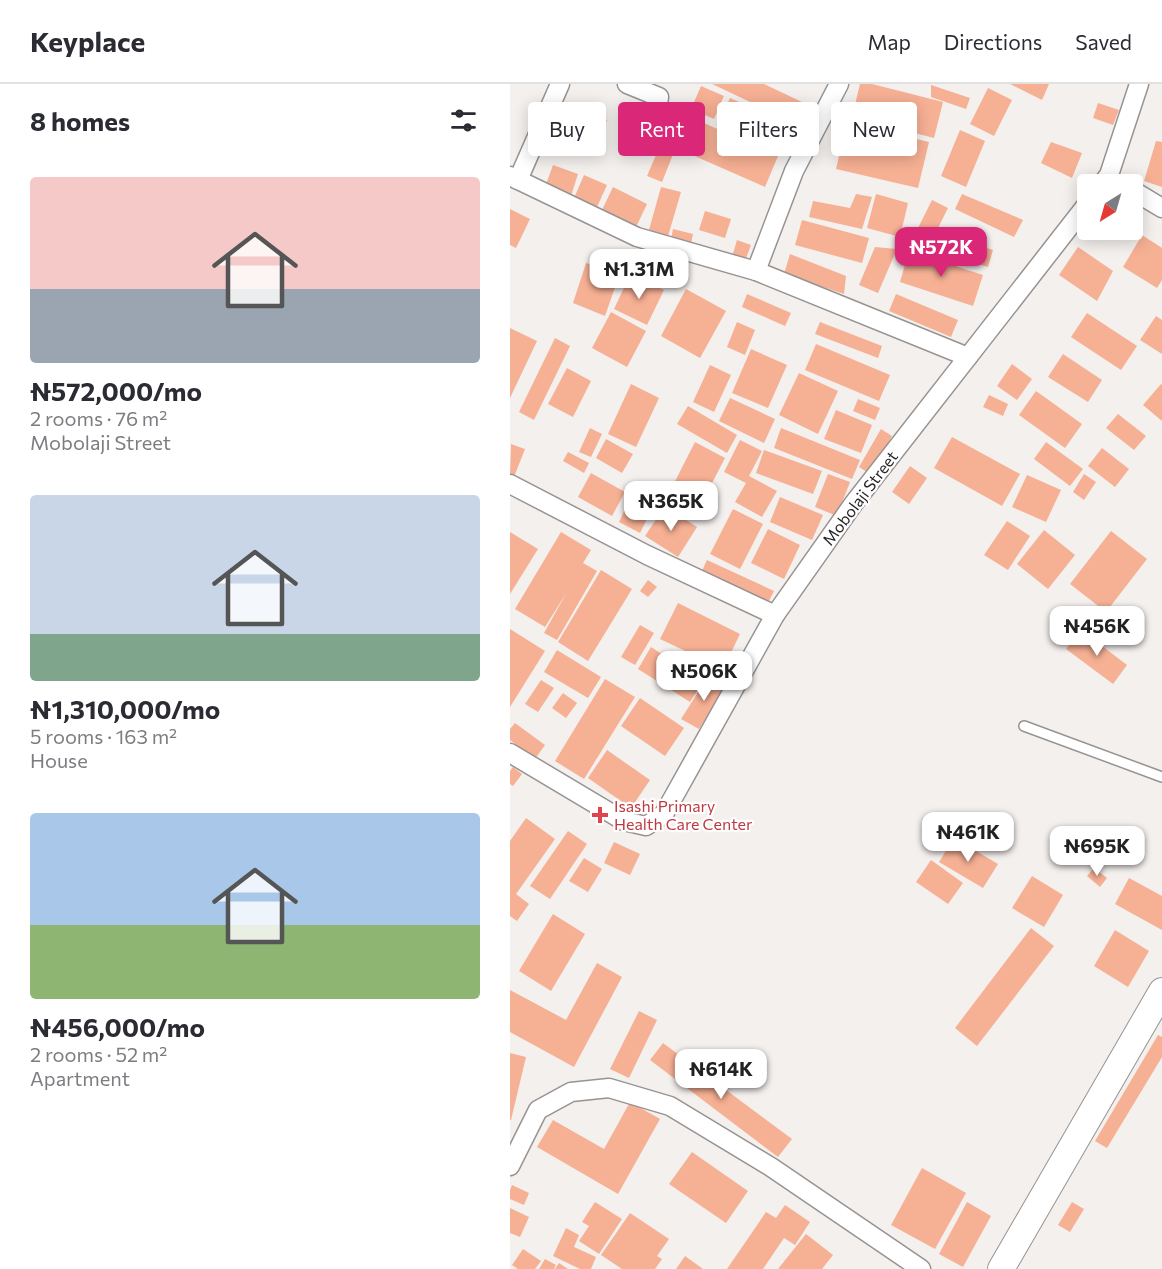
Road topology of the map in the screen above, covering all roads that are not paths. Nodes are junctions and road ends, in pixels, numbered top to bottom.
1 (560, 84) edge
2 (627, 84) edge
3 (839, 84) edge
4 (1139, 84) edge
5 (658, 102) edge
6 (1114, 174) edge
7 (514, 178) edge
8 (1143, 197) edge
9 (1162, 208) edge
10 (1077, 217) edge
11 (756, 271) junction
12 (969, 357) junction
13 (510, 484) edge
14 (775, 615) junction
15 (1024, 726) dead end
16 (510, 753) edge
17 (1162, 777) edge
18 (1162, 991) edge
19 (510, 1167) edge
20 (921, 1269) edge
21 (1001, 1269) edge

1 - 7 street
2 - 5 street
3 - 11 street
4 - 6 street
7 - 11 street
8 - 9 street
10 - 12 street, Mobolaji Street
11 - 12 street
12 - 14 street, Mobolaji Street
13 - 14 street
14 - 16 street, Mobolaji Street
15 - 17 lane
18 - 21 street
19 - 20 street

